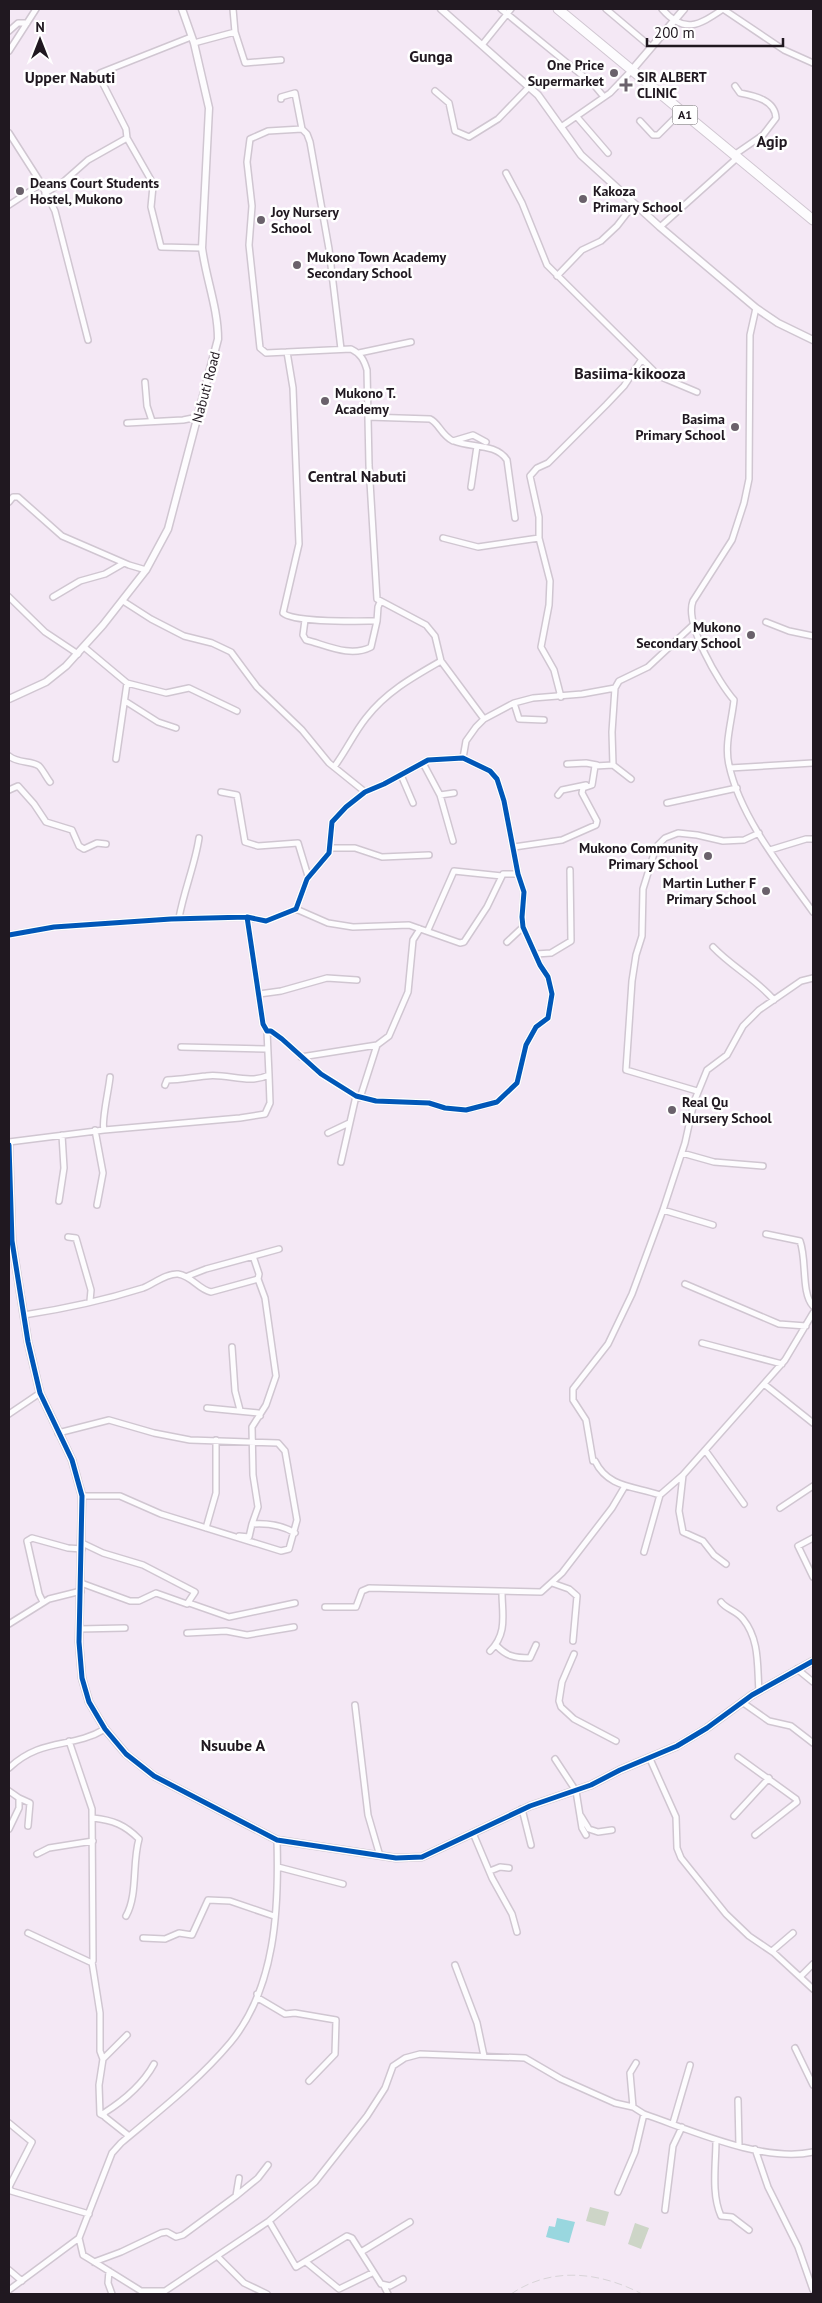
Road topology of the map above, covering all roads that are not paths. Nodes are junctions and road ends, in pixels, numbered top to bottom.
1 (36, 9) edge
2 (182, 9) edge
3 (233, 9) edge
4 (441, 9) edge
5 (501, 9) edge
6 (511, 9) edge
7 (558, 9) edge
8 (606, 9) edge
9 (662, 9) edge
10 (684, 9) edge
11 (723, 9) edge
12 (507, 14) junction
13 (673, 22) junction
14 (27, 23) junction
15 (9, 31) edge
16 (235, 32) junction
17 (192, 40) junction
18 (482, 45) junction
19 (651, 47) junction
20 (9, 51) edge
21 (281, 60) dead end
22 (813, 63) edge
23 (632, 70) junction
24 (735, 86) dead end
25 (529, 87) junction
26 (435, 91) dead end
27 (604, 97) junction
28 (281, 99) dead end
29 (681, 112) junction
30 (577, 117) junction
31 (640, 121) dead end
32 (562, 127) junction
33 (302, 129) junction
34 (9, 133) edge
35 (127, 138) junction
36 (608, 153) dead end
37 (736, 157) junction
38 (506, 173) dead end
39 (41, 184) junction
40 (45, 193) junction
41 (634, 204) junction
42 (9, 205) edge
43 (813, 220) edge
44 (660, 228) junction
45 (202, 248) junction
46 (558, 276) junction
47 (756, 308) junction
48 (88, 340) dead end
49 (813, 340) edge
50 (411, 342) dead end
51 (341, 349) junction
52 (287, 352) junction
53 (359, 352) junction
54 (642, 358) junction
55 (145, 382) dead end
56 (697, 392) dead end
57 (198, 417) junction
58 (368, 417) junction
59 (152, 421) junction
60 (127, 423) dead end
61 (453, 441) junction
62 (486, 442) dead end
63 (477, 446) junction
64 (471, 487) dead end
65 (9, 502) edge
66 (515, 518) dead end
67 (443, 538) dead end
68 (539, 538) junction
69 (124, 563) junction
70 (146, 570) junction
71 (9, 596) edge
72 (53, 597) dead end
73 (123, 601) junction
74 (380, 602) junction
75 (305, 620) junction
76 (377, 622) junction
77 (766, 622) dead end
78 (693, 625) junction
79 (813, 636) edge
80 (84, 647) junction
81 (78, 654) junction
82 (441, 661) junction
83 (127, 684) junction
84 (615, 688) junction
85 (561, 697) junction
86 (9, 699) edge
87 (125, 701) junction
88 (514, 703) junction
89 (237, 711) dead end
90 (484, 719) junction
91 (544, 720) dead end
92 (176, 728) dead end
93 (9, 756) edge
94 (463, 758) junction
95 (116, 759) dead end
96 (423, 763) junction
97 (813, 763) edge
98 (567, 764) dead end
99 (597, 765) junction
100 (614, 765) junction
101 (334, 767) junction
102 (730, 768) junction
103 (401, 775) junction
104 (631, 779) dead end
105 (50, 782) dead end
106 (592, 785) junction
107 (737, 788) junction
108 (9, 790) edge
109 (221, 792) dead end
110 (365, 792) junction
111 (454, 793) dead end
112 (440, 794) junction
113 (558, 795) dead end
114 (413, 802) dead end
115 (667, 803) dead end
116 (759, 833) junction
117 (199, 838) dead end
118 (813, 839) edge
119 (453, 841) dead end
120 (106, 844) dead end
121 (514, 847) junction
122 (330, 848) junction
123 (770, 850) junction
124 (429, 855) dead end
125 (570, 870) dead end
126 (518, 874) junction
127 (308, 876) junction
128 (502, 876) junction
129 (296, 909) junction
130 (813, 912) edge
131 (247, 917) junction
132 (180, 918) junction
133 (523, 927) junction
134 (420, 928) junction
135 (428, 930) junction
136 (9, 936) edge
137 (507, 942) dead end
138 (714, 947) dead end
139 (536, 954) junction
140 (813, 978) edge
141 (357, 980) dead end
142 (259, 994) junction
143 (774, 1000) junction
144 (267, 1030) junction
145 (377, 1045) junction
146 (181, 1047) dead end
147 (266, 1049) junction
148 (302, 1057) junction
149 (269, 1075) junction
150 (110, 1077) dead end
151 (165, 1085) dead end
152 (698, 1091) junction
153 (358, 1097) junction
154 (349, 1123) junction
155 (95, 1130) junction
156 (104, 1130) junction
157 (328, 1132) dead end
158 (62, 1136) junction
159 (9, 1143) edge
160 (682, 1153) junction
161 (341, 1162) dead end
162 (763, 1166) dead end
163 (59, 1201) dead end
164 (97, 1205) dead end
165 (10, 1209) edge
166 (663, 1210) junction
167 (713, 1225) dead end
168 (766, 1234) dead end
169 (68, 1237) dead end
170 (279, 1250) dead end
171 (253, 1256) junction
172 (188, 1276) junction
173 (258, 1279) junction
174 (685, 1284) dead end
175 (90, 1300) junction
176 (813, 1306) edge
177 (813, 1313) edge
178 (24, 1315) junction
179 (806, 1326) junction
180 (702, 1343) dead end
181 (232, 1347) dead end
182 (782, 1364) junction
183 (764, 1384) junction
184 (40, 1393) junction
185 (207, 1408) dead end
186 (240, 1410) junction
187 (9, 1414) edge
188 (260, 1416) junction
189 (813, 1423) edge
190 (58, 1433) junction
191 (216, 1440) junction
192 (251, 1442) junction
193 (705, 1450) junction
194 (682, 1475) junction
195 (625, 1486) junction
196 (813, 1486) edge
197 (660, 1495) junction
198 (82, 1496) junction
199 (744, 1504) dead end
200 (780, 1508) dead end
201 (252, 1524) junction
202 (206, 1528) junction
203 (295, 1533) junction
204 (228, 1534) junction
205 (813, 1538) edge
206 (82, 1546) junction
207 (644, 1552) dead end
208 (726, 1564) dead end
209 (813, 1577) edge
210 (81, 1583) junction
211 (552, 1583) junction
212 (81, 1591) junction
213 (502, 1592) junction
214 (43, 1602) junction
215 (295, 1602) dead end
216 (721, 1602) dead end
217 (190, 1603) junction
218 (325, 1607) dead end
219 (9, 1624) edge
220 (294, 1627) dead end
221 (125, 1628) dead end
222 (79, 1629) junction
223 (187, 1633) dead end
224 (573, 1641) dead end
225 (496, 1645) junction
226 (536, 1645) dead end
227 (490, 1651) dead end
228 (574, 1654) dead end
229 (813, 1661) edge
230 (797, 1669) junction
231 (813, 1682) edge
232 (759, 1691) junction
233 (742, 1702) junction
234 (355, 1705) dead end
235 (105, 1729) junction
236 (69, 1741) junction
237 (616, 1741) dead end
238 (813, 1743) edge
239 (738, 1757) dead end
240 (650, 1759) junction
241 (556, 1760) dead end
242 (10, 1765) edge
243 (769, 1778) junction
244 (9, 1791) edge
245 (576, 1791) junction
246 (19, 1798) junction
247 (522, 1809) junction
248 (581, 1816) junction
249 (734, 1816) dead end
250 (93, 1818) junction
251 (28, 1826) dead end
252 (9, 1829) edge
253 (612, 1830) dead end
254 (472, 1833) junction
255 (586, 1835) dead end
256 (755, 1835) dead end
257 (277, 1840) junction
258 (93, 1841) junction
259 (531, 1845) dead end
260 (37, 1854) dead end
261 (380, 1856) junction
262 (278, 1867) junction
263 (509, 1868) dead end
264 (490, 1871) junction
265 (343, 1884) dead end
266 (126, 1916) dead end
267 (274, 1916) junction
268 (517, 1932) dead end
269 (28, 1933) dead end
270 (793, 1933) dead end
271 (143, 1938) dead end
272 (772, 1951) junction
273 (92, 1962) junction
274 (813, 1964) edge
275 (455, 1966) dead end
276 (800, 1978) junction
277 (813, 1989) edge
278 (257, 1994) junction
279 (126, 2035) dead end
280 (795, 2048) dead end
281 (484, 2056) junction
282 (103, 2059) junction
283 (636, 2063) dead end
284 (154, 2064) dead end
285 (690, 2065) dead end
286 (309, 2081) dead end
287 (813, 2085) edge
288 (738, 2100) dead end
289 (633, 2107) junction
290 (644, 2114) junction
291 (104, 2116) junction
292 (9, 2123) edge
293 (673, 2123) junction
294 (682, 2127) junction
295 (129, 2136) junction
296 (716, 2140) junction
297 (739, 2146) junction
298 (754, 2149) junction
299 (813, 2152) edge
300 (268, 2165) dead end
301 (9, 2172) edge
302 (15, 2175) junction
303 (239, 2178) dead end
304 (618, 2192) dead end
305 (236, 2196) junction
306 (664, 2210) dead end
307 (89, 2214) junction
308 (268, 2221) junction
309 (410, 2222) dead end
310 (749, 2230) dead end
311 (79, 2238) junction
312 (361, 2252) junction
313 (218, 2257) junction
314 (94, 2262) junction
315 (306, 2262) junction
316 (9, 2270) edge
317 (109, 2271) junction
318 (372, 2272) junction
319 (403, 2279) dead end
320 (22, 2281) junction
321 (384, 2286) junction
322 (9, 2290) edge
323 (813, 2290) edge
324 (152, 2293) edge
325 (166, 2293) edge
326 (112, 2294) edge
327 (267, 2294) edge
328 (388, 2294) edge

1 - 14 street
2 - 17 street, Nabuti Road
3 - 16 street
4 - 18 street
5 - 12 street
6 - 12 street
7 - 23 highway, A1
8 - 19 street
9 - 13 street
10 - 13 street
11 - 13 street
11 - 22 street
12 - 18 street
12 - 27 street
13 - 19 street
14 - 15 street
14 - 20 street
16 - 17 street
16 - 21 street
17 - 35 street
17 - 45 street, Nabuti Road
18 - 25 street
19 - 23 street
23 - 27 street
23 - 29 highway, A1
24 - 37 street
25 - 26 street
25 - 32 street
27 - 30 street
28 - 33 street
29 - 31 street
29 - 37 highway, A1
30 - 32 street
30 - 36 street
32 - 41 street
33 - 51 street
33 - 52 street
34 - 39 street
35 - 40 street
35 - 45 street
37 - 43 highway, A1
37 - 44 street
38 - 46 street
39 - 40 street
39 - 42 street
40 - 48 street
41 - 44 street
41 - 46 street
44 - 47 street
45 - 57 street, Nabuti Road
46 - 54 street
47 - 49 street
47 - 78 street
50 - 53 street
51 - 52 street
51 - 53 street
52 - 75 street
53 - 58 street
54 - 56 street
54 - 68 street
55 - 59 street
57 - 59 street
57 - 70 street, Nabuti Road
58 - 61 street
58 - 74 street
59 - 60 street
61 - 62 street
61 - 63 street
63 - 64 street
63 - 66 street
65 - 69 street
67 - 68 street
68 - 85 street
69 - 70 street
69 - 72 street
70 - 73 street, Nabuti Road
71 - 81 street
73 - 80 street, Nabuti Road
73 - 101 street
74 - 76 street
74 - 82 street
75 - 76 street
75 - 76 street
77 - 79 street
78 - 84 street
78 - 102 street
80 - 81 street, Nabuti Road
80 - 83 street
81 - 86 street, Nabuti Road
82 - 90 street
82 - 101 street
83 - 87 street
83 - 89 street
84 - 85 street
84 - 100 street
85 - 88 street
87 - 92 street
87 - 95 street
88 - 90 street
88 - 91 street
90 - 94 street
93 - 105 street
94 - 96 street
94 - 121 street
96 - 103 street
96 - 112 street
97 - 102 street
98 - 99 street
99 - 100 street
99 - 106 street
100 - 104 street
101 - 110 street
102 - 107 street
103 - 110 street
103 - 114 street
106 - 113 street
106 - 121 street
107 - 115 street
107 - 116 street
108 - 120 street
109 - 127 street
110 - 122 street
111 - 112 street
112 - 119 street
116 - 123 street
116 - 152 street
117 - 132 street
118 - 123 street
121 - 126 street
122 - 124 street
122 - 127 street
123 - 130 street
125 - 139 street
126 - 128 street
126 - 133 street
127 - 129 street
128 - 135 street
128 - 135 street
129 - 131 street
129 - 134 street
131 - 132 street
131 - 142 street
132 - 136 street
133 - 137 street
133 - 139 street
134 - 135 street
134 - 145 street
138 - 143 street
139 - 153 street
140 - 143 street
141 - 142 street
142 - 144 street
143 - 152 street
144 - 147 street
144 - 148 street
145 - 148 street
145 - 153 street
146 - 147 street
147 - 149 street
148 - 153 street
149 - 151 street
149 - 156 street
150 - 156 street
152 - 160 street
153 - 154 street
154 - 157 street
154 - 161 street
155 - 156 street
155 - 158 street
155 - 164 street
158 - 159 street
158 - 163 street
159 - 165 street
160 - 162 street
160 - 166 street
165 - 178 street
166 - 167 street
166 - 195 street
168 - 176 street
169 - 175 street
170 - 171 street
171 - 172 street
171 - 173 street
172 - 173 street
172 - 175 street
173 - 188 street
174 - 179 street
175 - 178 street
177 - 179 street
178 - 184 street
179 - 182 street
180 - 182 street
181 - 186 street
182 - 183 street
183 - 189 street
183 - 193 street
184 - 187 street
184 - 190 street
185 - 186 street
186 - 188 street
188 - 192 street
190 - 191 street
190 - 198 street
191 - 192 street
191 - 202 street
192 - 201 street
192 - 203 street
193 - 194 street
193 - 199 street
194 - 197 street
194 - 208 street
195 - 197 street
195 - 211 street
196 - 200 street
197 - 207 street
198 - 202 street
198 - 206 street
201 - 203 street
201 - 204 street
202 - 204 street
203 - 204 street
205 - 209 street
206 - 210 street
206 - 214 street
206 - 217 street
210 - 212 street
210 - 217 street
211 - 213 street
211 - 224 street
212 - 214 street
212 - 222 street
213 - 218 street
213 - 225 street
214 - 219 street
215 - 217 street
216 - 232 street
220 - 223 street
221 - 222 street
222 - 235 street
225 - 226 street
225 - 227 street
228 - 237 street
229 - 230 street
230 - 231 street
230 - 232 street
232 - 233 street
233 - 238 street
233 - 240 street
234 - 261 street
235 - 236 street
235 - 257 street
236 - 242 street
236 - 250 street
239 - 243 street
240 - 245 street
240 - 272 street
241 - 245 street
243 - 249 street
243 - 256 street
244 - 246 street
245 - 247 street
245 - 248 street
246 - 251 street
246 - 252 street
247 - 254 street
247 - 259 street
248 - 253 street
248 - 255 street
250 - 258 street
250 - 266 street
254 - 261 street
254 - 264 street
257 - 261 street
257 - 262 street
258 - 260 street
258 - 273 street
262 - 265 street
262 - 267 street
263 - 264 street
264 - 268 street
267 - 271 street
267 - 278 street
269 - 273 street
270 - 272 street
272 - 276 street
273 - 282 street
274 - 276 street
275 - 281 street
276 - 277 street
278 - 286 street
278 - 295 street
279 - 282 street
280 - 287 street
281 - 289 street
281 - 308 street
282 - 291 street
283 - 289 street
284 - 291 street
285 - 293 street
288 - 297 street
289 - 290 street
290 - 293 street
290 - 304 street
291 - 295 street
292 - 302 street
293 - 294 street
294 - 296 street
294 - 306 street
295 - 307 street
296 - 297 street
296 - 310 street
297 - 298 street
298 - 299 street
298 - 323 street
300 - 305 street
301 - 302 street
302 - 307 street
303 - 305 street
305 - 314 street
307 - 311 street
308 - 313 street
308 - 315 street
309 - 312 street
311 - 314 street
311 - 320 street
312 - 315 street
312 - 318 street
313 - 325 street
313 - 327 street
314 - 317 street
315 - 318 street
316 - 320 street
317 - 324 street
317 - 326 street
318 - 321 street
319 - 321 street
320 - 322 street
321 - 328 street
324 - 325 street

